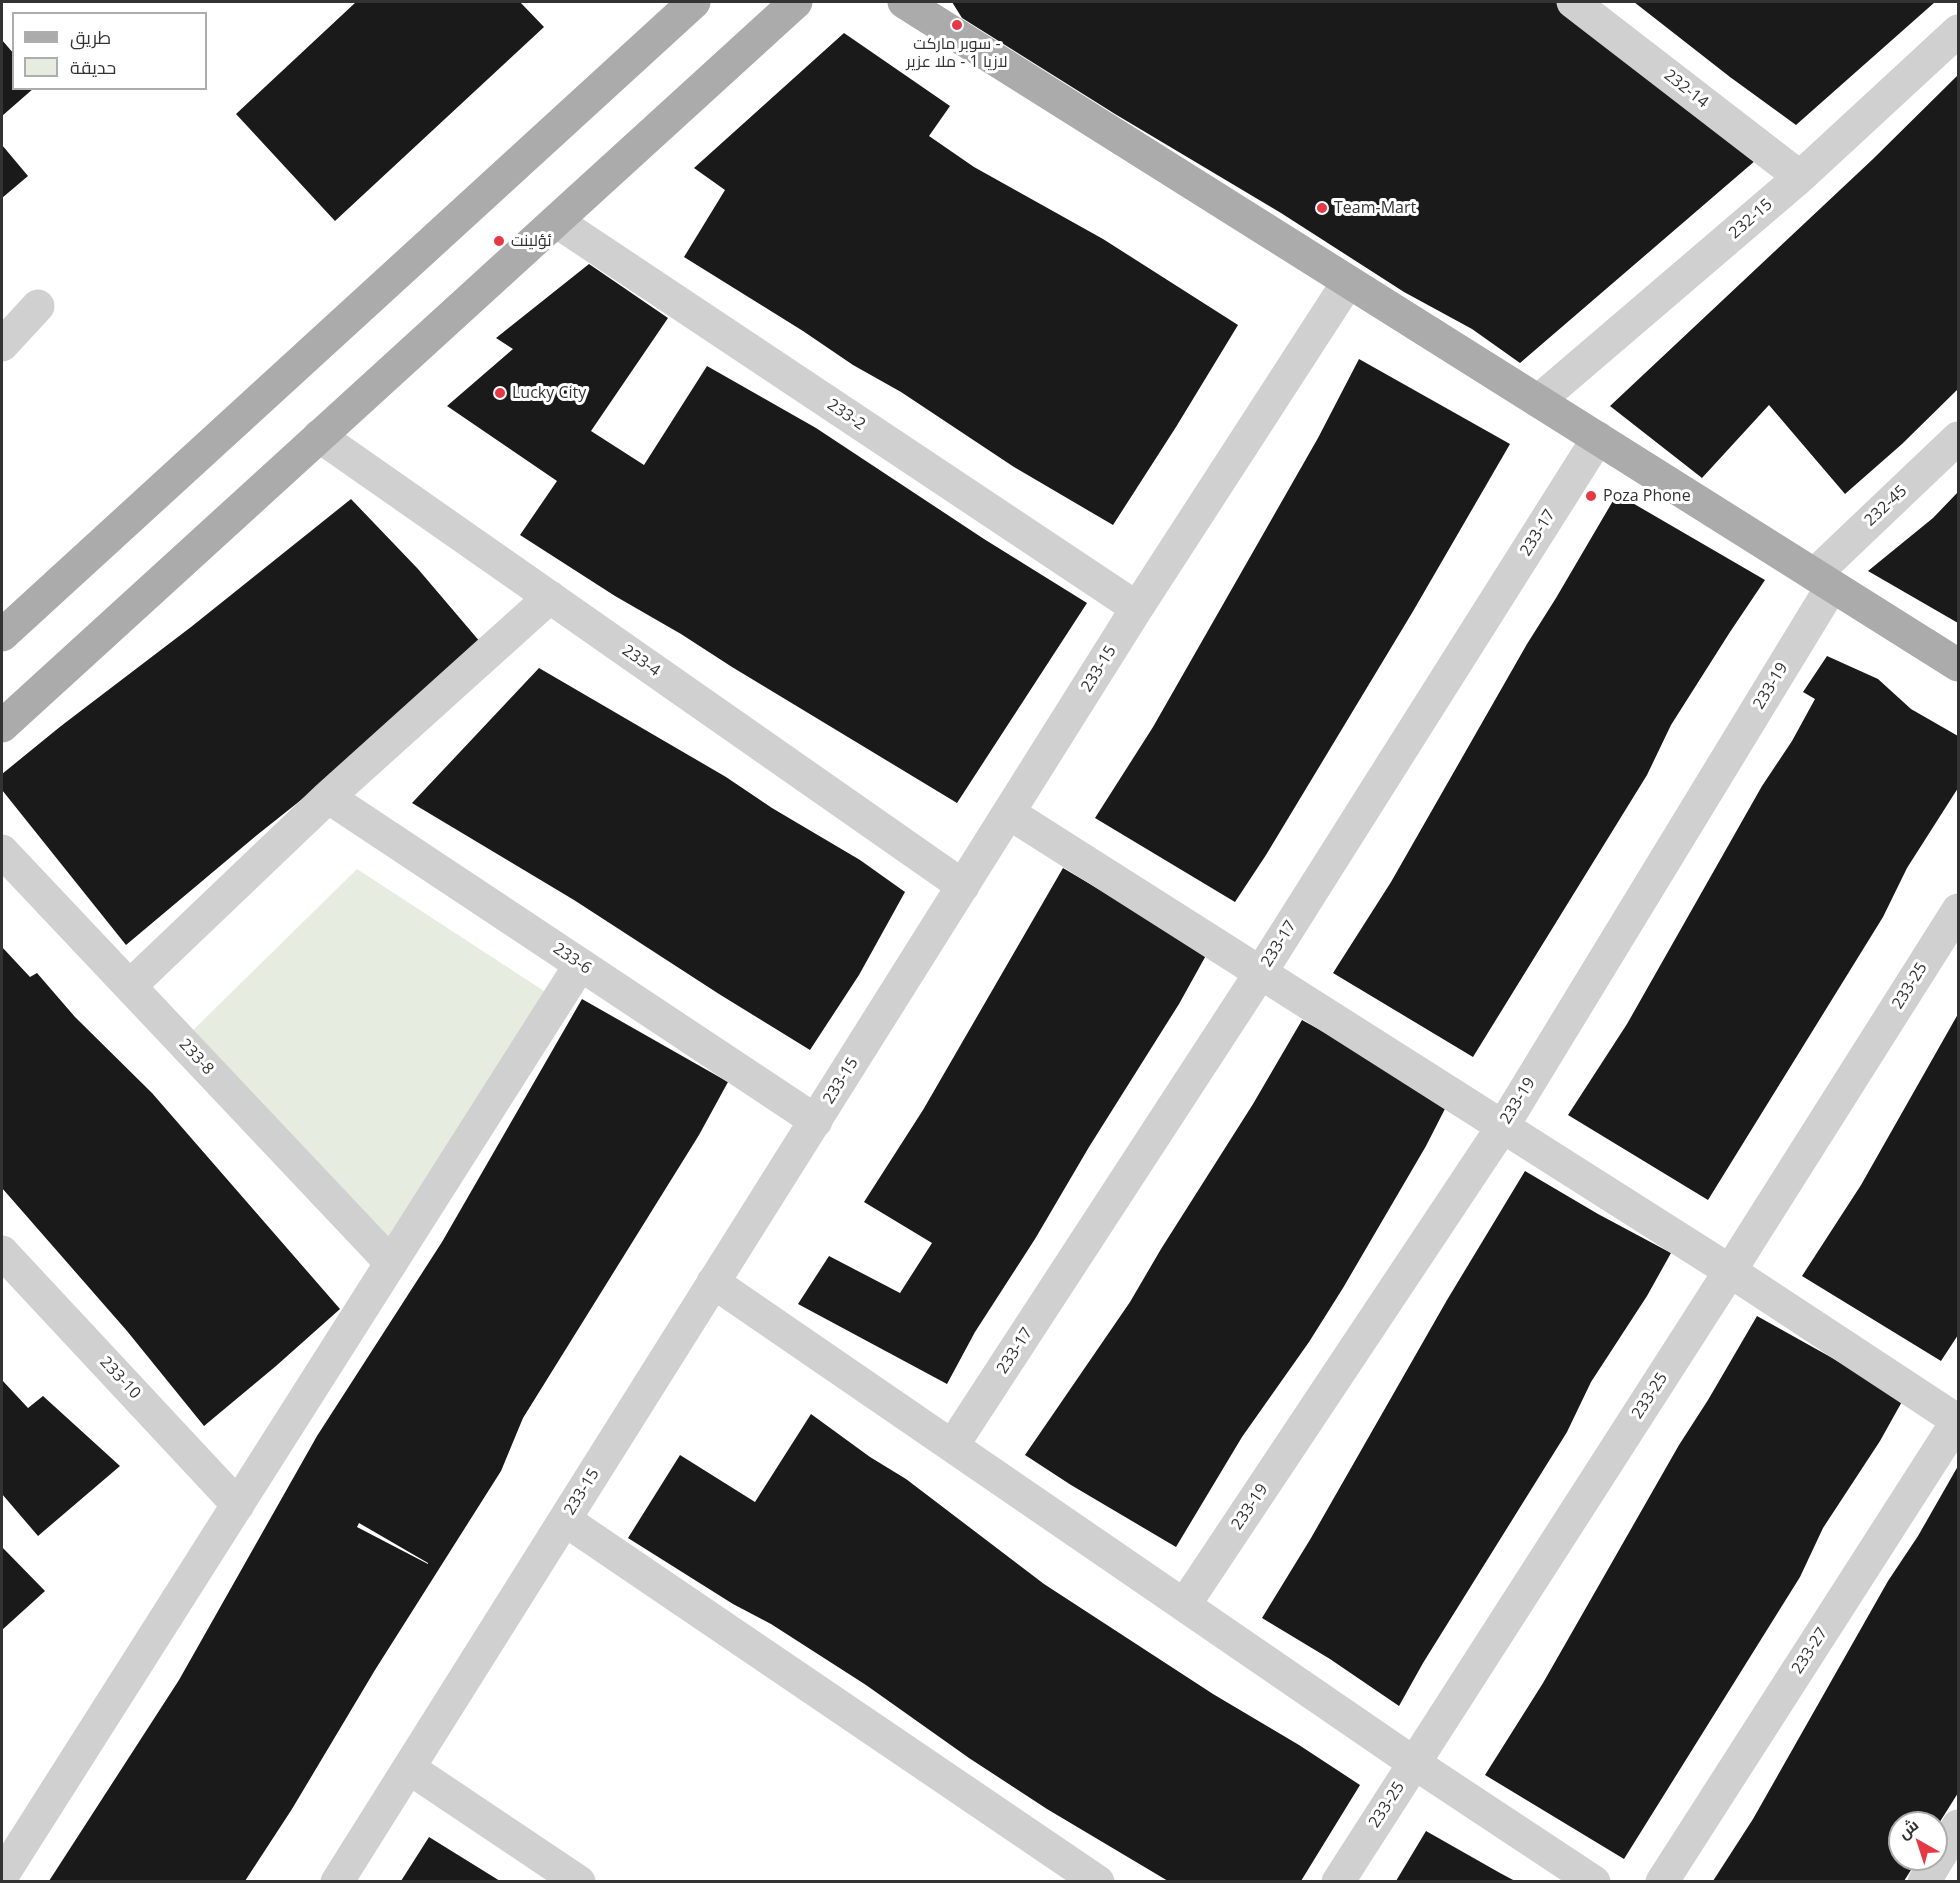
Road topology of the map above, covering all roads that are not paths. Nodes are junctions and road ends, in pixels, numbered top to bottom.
1 (694, 2) edge
2 (796, 2) edge
3 (904, 2) edge
4 (1573, 2) edge
5 (1959, 31) edge
6 (1800, 177) junction
7 (556, 221) junction
8 (1348, 282) junction
9 (38, 306) dead end
10 (2, 345) edge
11 (1538, 401) junction
12 (319, 436) junction
13 (1598, 438) junction
14 (1959, 438) edge
15 (1823, 580) junction
16 (550, 597) junction
17 (1137, 608) junction
18 (2, 635) edge
19 (1959, 665) edge
20 (2, 726) edge
21 (328, 797) junction
22 (1009, 813) junction
23 (2, 851) edge
24 (963, 886) junction
25 (1959, 910) edge
26 (580, 965) junction
27 (1261, 972) junction
28 (129, 986) junction
29 (816, 1121) junction
30 (1503, 1126) junction
31 (2, 1252) edge
32 (391, 1263) junction
33 (1730, 1271) junction
34 (713, 1282) junction
35 (1958, 1421) edge
36 (953, 1446) junction
37 (238, 1505) junction
38 (565, 1520) junction
39 (1185, 1604) junction
40 (1414, 1762) junction
41 (409, 1768) junction
42 (1959, 1826) edge
43 (2, 1876) edge
44 (337, 1881) edge
45 (579, 1881) edge
46 (1098, 1881) edge
47 (1338, 1881) edge
48 (1594, 1881) edge
49 (1662, 1881) edge
50 (1924, 1881) edge

1 - 18 main road
2 - 7 main road
3 - 8 main road
4 - 6 street, 232-14
5 - 6 street, 232-15
6 - 11 street, 232-15
7 - 12 main road
7 - 17 street, 233-2
8 - 11 main road
8 - 17 street, 233-15
9 - 10 street
11 - 13 main road
12 - 16 street, 233-4
12 - 20 main road
13 - 15 main road
13 - 27 street, 233-17
14 - 15 street, 232-45
15 - 19 main road
15 - 30 street, 233-19
16 - 21 street
16 - 24 street, 233-4
17 - 22 street, 233-15
21 - 26 street, 233-6
21 - 28 street
22 - 24 street, 233-15
22 - 27 street
23 - 28 street, 233-8
24 - 29 street, 233-15
25 - 33 street, 233-25
26 - 29 street, 233-6
26 - 32 street
27 - 30 street
27 - 36 street, 233-17
28 - 32 street, 233-8
29 - 34 street, 233-15
30 - 33 street
30 - 39 street, 233-19
31 - 37 street, 233-10
32 - 37 street
33 - 35 street
33 - 40 street, 233-25
34 - 36 street
34 - 38 street, 233-15
35 - 49 street, 233-27
36 - 39 street
37 - 43 street
38 - 41 street, 233-15
38 - 46 street
39 - 40 street
40 - 47 street, 233-25
40 - 48 street
41 - 44 street, 233-15
41 - 45 street
42 - 50 street

